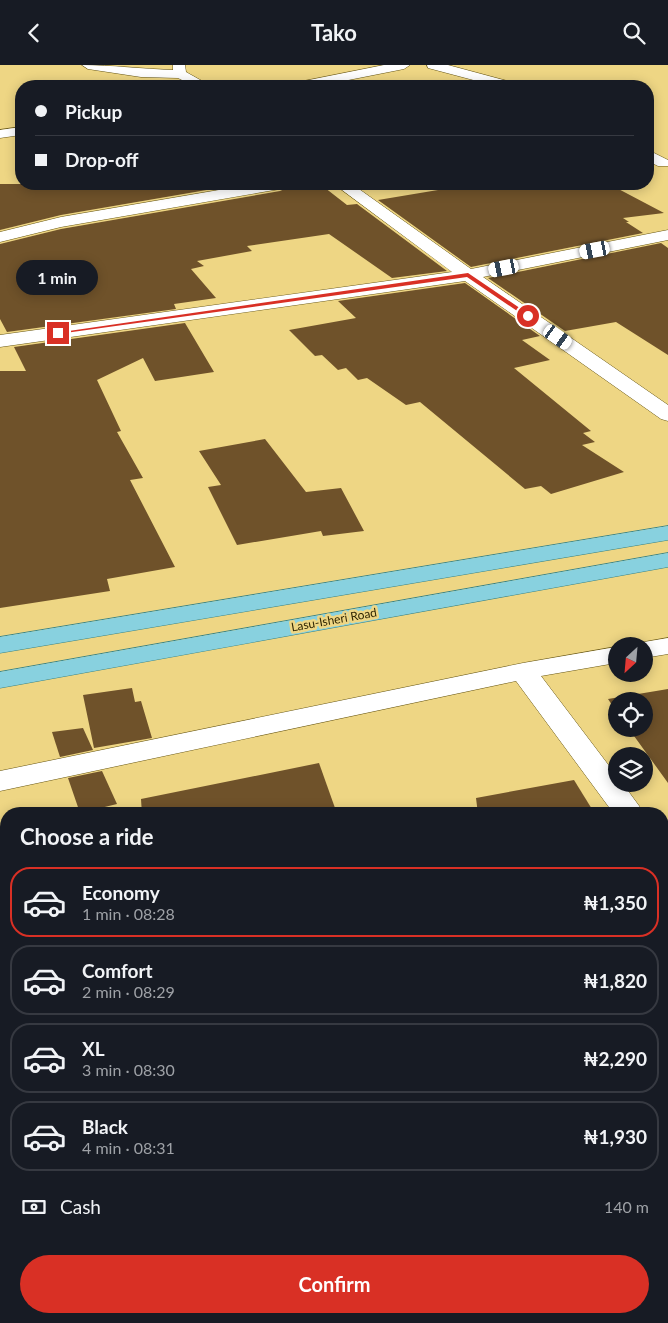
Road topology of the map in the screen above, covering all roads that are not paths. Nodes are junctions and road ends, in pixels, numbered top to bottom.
1 (88, 65) edge
2 (404, 65) edge
3 (433, 65) edge
4 (180, 69) edge
5 (196, 80) edge
6 (329, 80) edge
7 (488, 80) edge
8 (15, 132) edge
9 (0, 134) edge
10 (654, 158) edge
11 (663, 163) dead end
12 (245, 190) edge
13 (350, 190) edge
14 (668, 235) edge
15 (0, 237) edge
16 (468, 275) junction
17 (0, 341) edge
18 (668, 415) edge
19 (668, 533) edge
20 (668, 560) edge
21 (1, 644) edge
22 (668, 646) edge
23 (653, 648) edge
24 (608, 656) edge
25 (523, 671) junction
26 (6, 679) edge
27 (0, 781) edge
28 (625, 807) edge

1 - 4 street
2 - 6 street
3 - 7 street
4 - 5 street
8 - 9 street
10 - 11 street
12 - 15 street
13 - 16 street
14 - 16 street
16 - 17 street
16 - 18 street
19 - 21 main road
20 - 26 main road, Lasu-Isheri Road
21 - 26 main road
22 - 23 street
24 - 25 street
25 - 27 street
25 - 28 street

